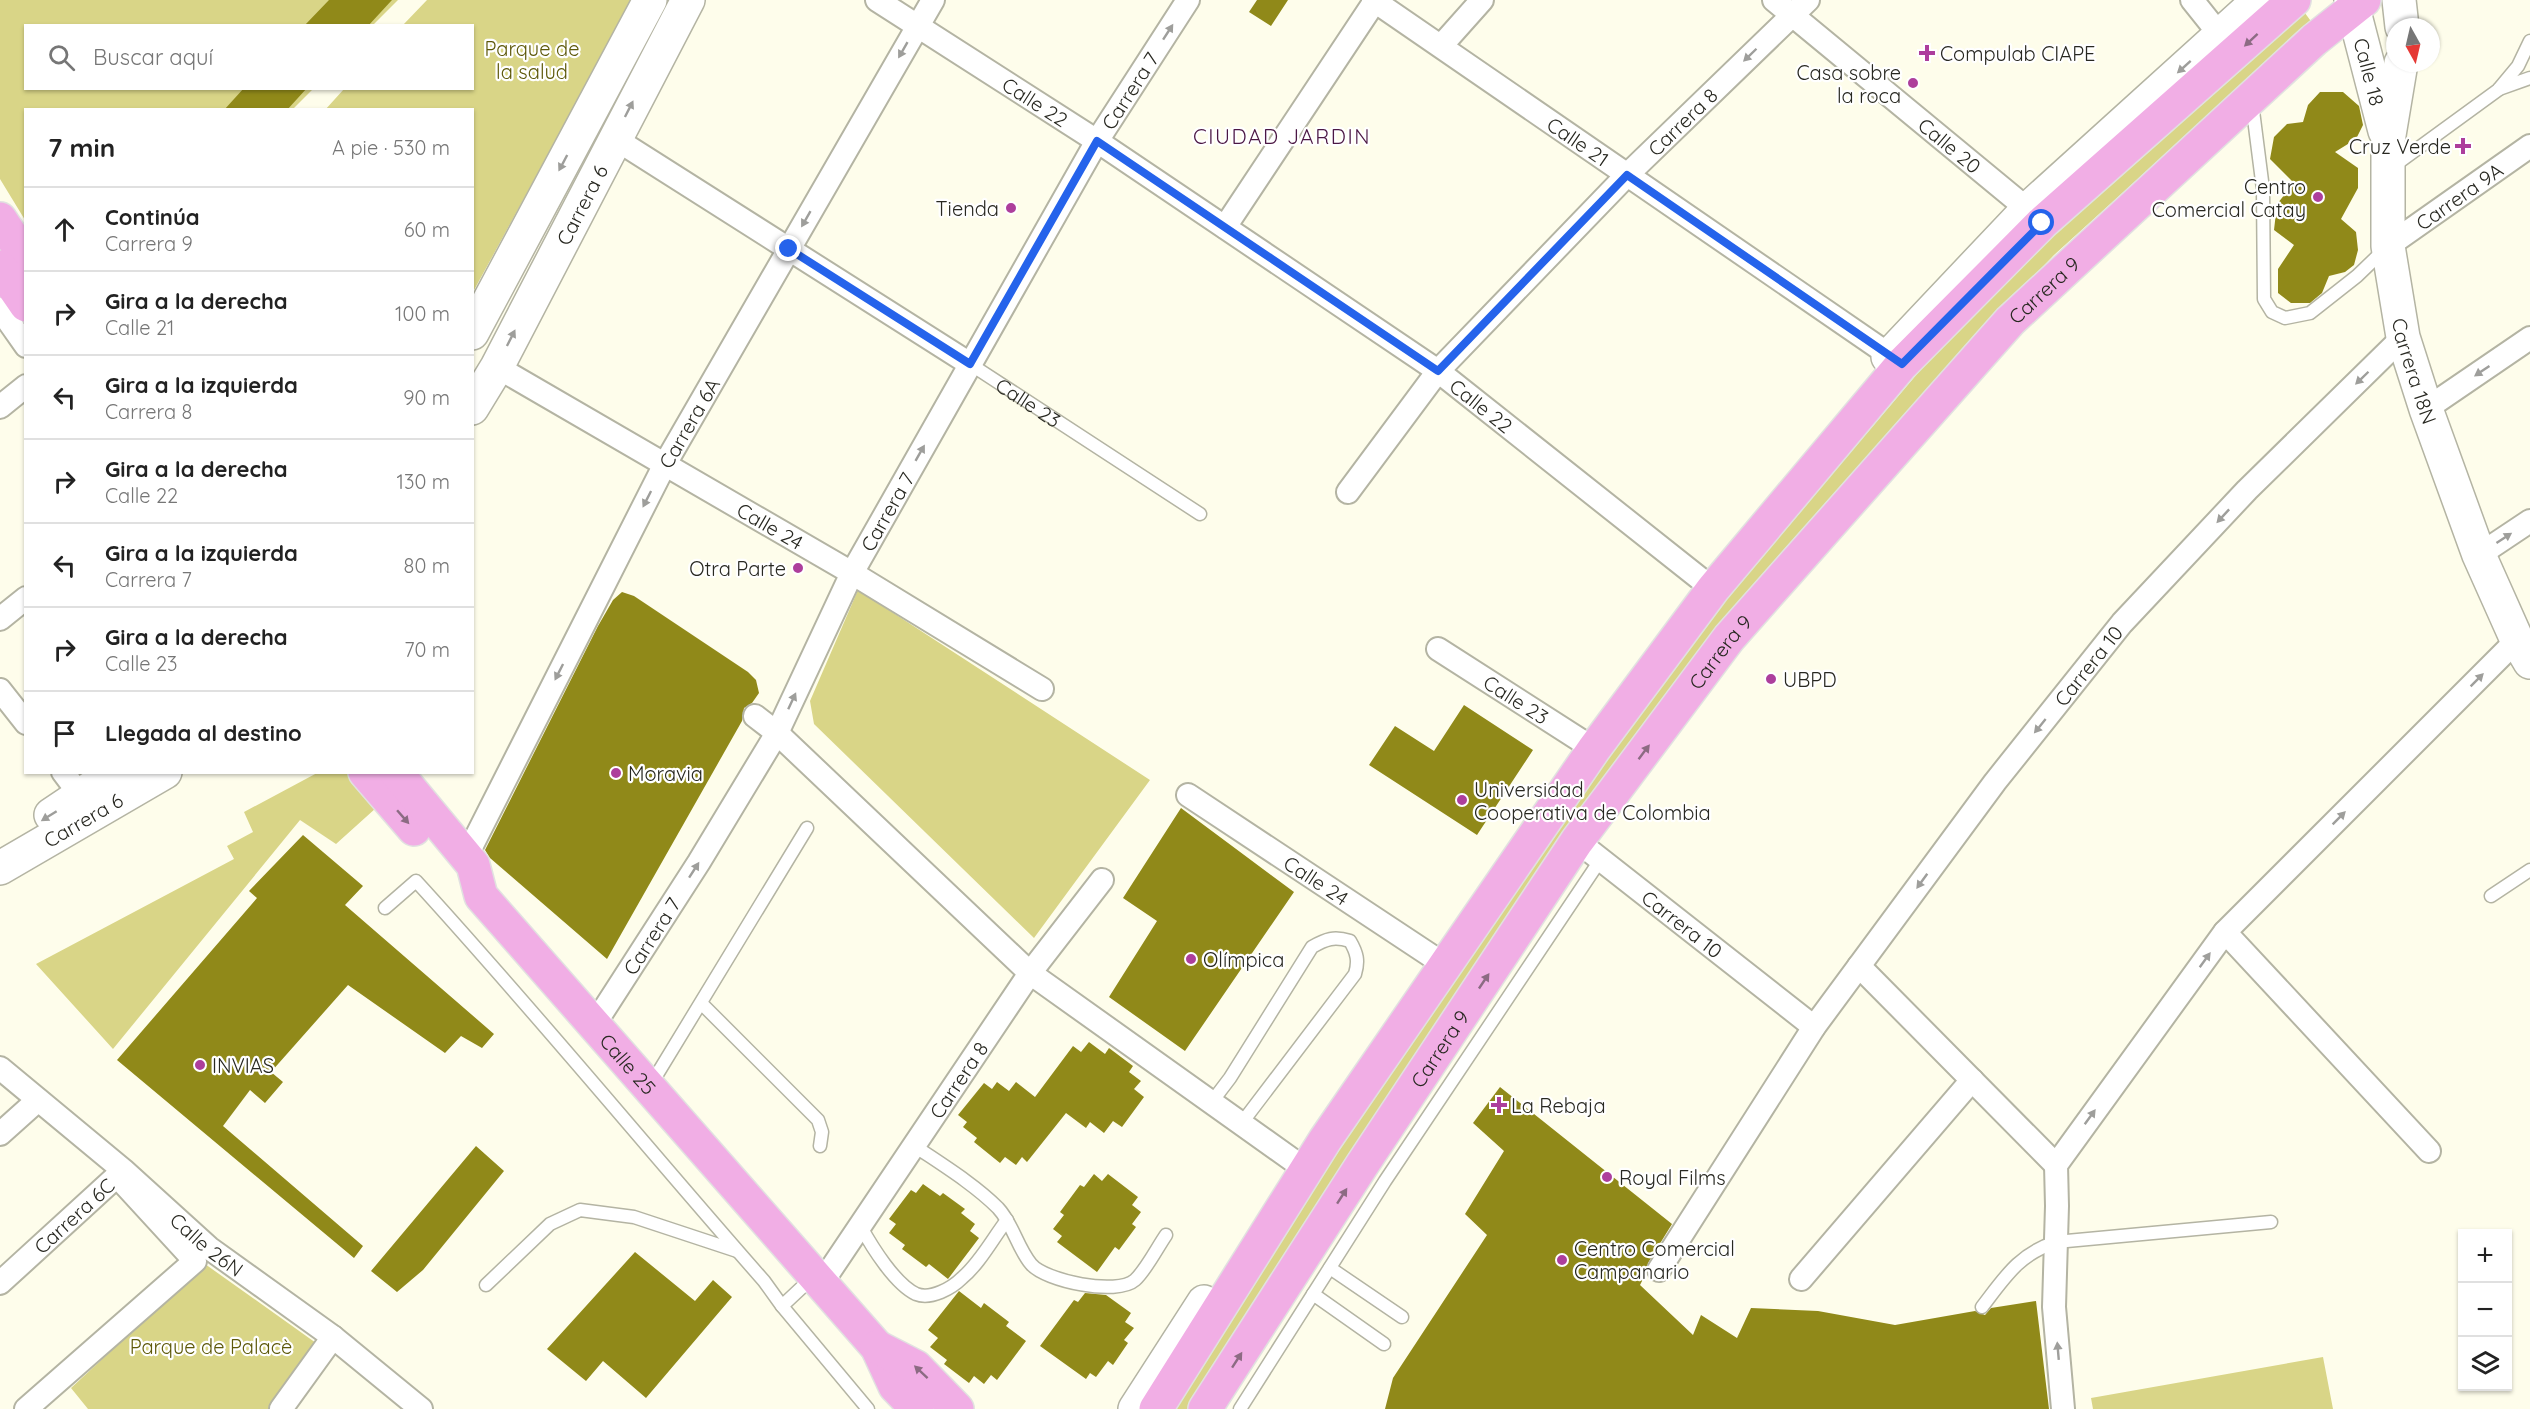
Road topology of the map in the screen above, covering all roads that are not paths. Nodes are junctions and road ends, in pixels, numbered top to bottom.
1 (650, 0) edge
2 (688, 0) edge
3 (878, 0) edge
4 (933, 0) edge
5 (1188, 0) edge
6 (1482, 0) edge
7 (1774, 0) edge
8 (2192, 0) edge
9 (2259, 0) edge
10 (2294, 0) edge
11 (2399, 0) edge
12 (1374, 1) edge
13 (2356, 3) edge
14 (1800, 7) edge
15 (2401, 18) edge
16 (917, 26) junction
17 (2220, 35) junction
18 (2530, 41) edge
19 (1441, 46) junction
20 (2400, 72) edge
21 (2530, 78) edge
22 (2498, 90) junction
23 (2251, 99) junction
24 (614, 138) junction
25 (1097, 141) junction
26 (2530, 146) edge
27 (2388, 156) junction
28 (1627, 175) junction
29 (2035, 216) junction
30 (0, 219) edge
31 (1225, 227) junction
32 (2388, 246) junction
33 (789, 249) junction
34 (24, 255) edge
35 (0, 267) edge
36 (24, 303) edge
37 (0, 309) edge
38 (474, 329) edge
39 (2403, 337) junction
40 (2530, 338) edge
41 (24, 343) edge
42 (1896, 360) junction
43 (970, 364) junction
44 (497, 367) junction
45 (1438, 371) junction
46 (24, 388) edge
47 (474, 405) edge
48 (0, 407) edge
49 (2426, 409) junction
50 (665, 464) junction
51 (1348, 492) dead end
52 (1200, 514) dead end
53 (2530, 521) edge
54 (2479, 555) junction
55 (852, 573) junction
56 (1708, 585) junction
57 (24, 600) edge
58 (0, 619) edge
59 (1438, 649) dead end
60 (2524, 650) edge
61 (1042, 689) dead end
62 (0, 690) edge
63 (754, 716) dead end
64 (24, 720) edge
65 (777, 733) junction
66 (1589, 746) junction
67 (108, 774) edge
68 (162, 774) edge
69 (367, 774) edge
70 (397, 774) edge
71 (72, 784) edge
72 (1188, 795) dead end
73 (807, 828) dead end
74 (0, 847) edge
75 (1589, 850) junction
76 (466, 857) junction
77 (0, 868) edge
78 (2530, 870) edge
79 (1102, 880) dead end
80 (481, 896) junction
81 (2491, 896) dead end
82 (385, 908) dead end
83 (2225, 932) junction
84 (1440, 962) junction
85 (1859, 966) junction
86 (1030, 973) junction
87 (702, 1004) junction
88 (594, 1025) junction
89 (1814, 1028) junction
90 (0, 1068) edge
91 (1972, 1080) junction
92 (649, 1088) junction
93 (38, 1100) junction
94 (1211, 1103) junction
95 (1241, 1124) junction
96 (0, 1134) edge
97 (913, 1145) junction
98 (820, 1146) dead end
99 (2429, 1151) dead end
100 (2056, 1165) junction
101 (1300, 1166) junction
102 (1007, 1220) junction
103 (2271, 1222) dead end
104 (861, 1227) junction
105 (1166, 1235) dead end
106 (2056, 1242) junction
107 (738, 1251) junction
108 (1330, 1268) junction
109 (1659, 1270) dead end
110 (1801, 1279) dead end
111 (818, 1280) junction
112 (0, 1283) edge
113 (486, 1284) dead end
114 (1313, 1294) junction
115 (782, 1306) junction
116 (1982, 1307) dead end
117 (1402, 1317) dead end
118 (333, 1337) junction
119 (1384, 1344) dead end
120 (877, 1347) junction
121 (2058, 1406) edge
122 (26, 1409) edge
123 (281, 1409) edge
124 (421, 1409) edge
125 (868, 1409) edge
126 (917, 1409) edge
127 (957, 1409) edge
128 (1135, 1409) edge
129 (1156, 1409) edge
130 (1205, 1409) edge
131 (1240, 1409) edge

1 -> 38 street, Carrera 6
24 -> 2 street, Carrera 6
3 - 16 street, Calle 22
4 - 16 street, Carrera 6A
25 -> 5 street, Carrera 7
6 - 19 street
7 - 14 street, Calle 20
8 - 17 street
9 - 17 street
10 -> 29 main road
11 - 15 street
12 - 19 street, Calle 21
12 - 31 street
13 - 23 main road, Carrera 9
13 - 27 street, Calle 18
14 -> 28 street, Carrera 8
14 - 29 street, Calle 20
16 - 25 street, Calle 22
16 -> 33 street, Carrera 6A
17 -> 29 street
18 - 22 lane
19 - 28 street, Calle 21
20 - 27 street, Carrera 18N
21 - 22 lane
22 - 27 lane
23 - 32 lane
75 -> 23 main road, Carrera 9
24 - 33 street, Calle 23
44 -> 24 street, Carrera 6
25 - 31 street, Calle 22
25 - 43 street, Carrera 7
26 - 32 street, Carrera 9A
27 - 32 street, Carrera 18N
28 - 42 street, Calle 21
28 - 45 street, Carrera 8
29 - 42 main road
30 - 34 main road
31 - 45 street, Calle 22
32 - 39 street, Carrera 18N
33 - 43 street, Calle 23
33 - 50 street, Carrera 6A
35 - 36 main road
37 - 41 street
39 - 49 street, Carrera 18N
39 -> 85 street, Carrera 10
40 -> 49 street
42 - 56 main road
43 - 52 lane, Calle 23
55 -> 43 street, Carrera 7
44 - 47 street, Carrera 6
44 - 50 street, Calle 24
45 - 51 street, Carrera 8
45 - 56 street, Calle 22
46 - 48 street
49 - 54 street, Carrera 18N
50 - 55 street, Calle 24
50 -> 76 street, Carrera 6A
54 -> 53 street
54 - 60 street, Carrera 18N
55 - 61 street, Calle 24
65 -> 55 street, Carrera 7
56 - 66 main road
57 - 58 street
59 - 66 street, Calle 23
83 -> 60 street
62 - 64 street
63 - 65 street
65 - 86 street
88 -> 65 street, Carrera 7
66 - 84 main road
67 - 71 street, Carrera 6
68 - 77 street, Carrera 6
69 -> 80 main road
70 - 76 main road, Calle 25
71 -> 74 street, Carrera 6
72 - 84 street, Calle 24
73 - 87 lane
75 - 89 street, Carrera 10
75 - 108 lane
130 -> 75 main road, Carrera 9
76 - 80 main road, Calle 25
78 - 81 lane
79 - 86 street, Carrera 8
80 - 88 main road, Calle 25
82 - 107 lane
83 - 99 street
100 -> 83 street
84 - 101 main road
85 - 89 street, Carrera 10
85 - 91 street
86 - 94 street
86 - 97 street, Carrera 8
87 - 92 lane
87 - 98 lane
88 - 92 main road, Calle 25
89 - 109 street, Carrera 10
90 - 93 street, Calle 26N
91 - 100 street
91 - 110 street
92 - 111 main road, Calle 25
93 - 96 street
93 - 118 street, Calle 26N
94 - 95 street
94 - 95 lane
95 - 101 street
97 - 102 lane
97 - 104 street, Carrera 8
100 - 106 street
101 - 128 street
101 - 129 main road
102 - 104 lane
102 - 105 lane
103 - 106 lane
104 - 111 street, Carrera 8
106 - 116 lane
121 -> 106 street
107 - 113 lane
107 - 115 lane
108 - 114 lane
108 - 117 lane
111 - 115 lane
111 - 120 main road, Calle 25
112 - 122 street, Carrera 6C
114 - 119 lane
114 - 131 lane
115 - 125 lane
118 - 123 street
118 - 124 street, Calle 26N
120 - 126 main road, Calle 25
127 -> 120 main road, Calle 25

